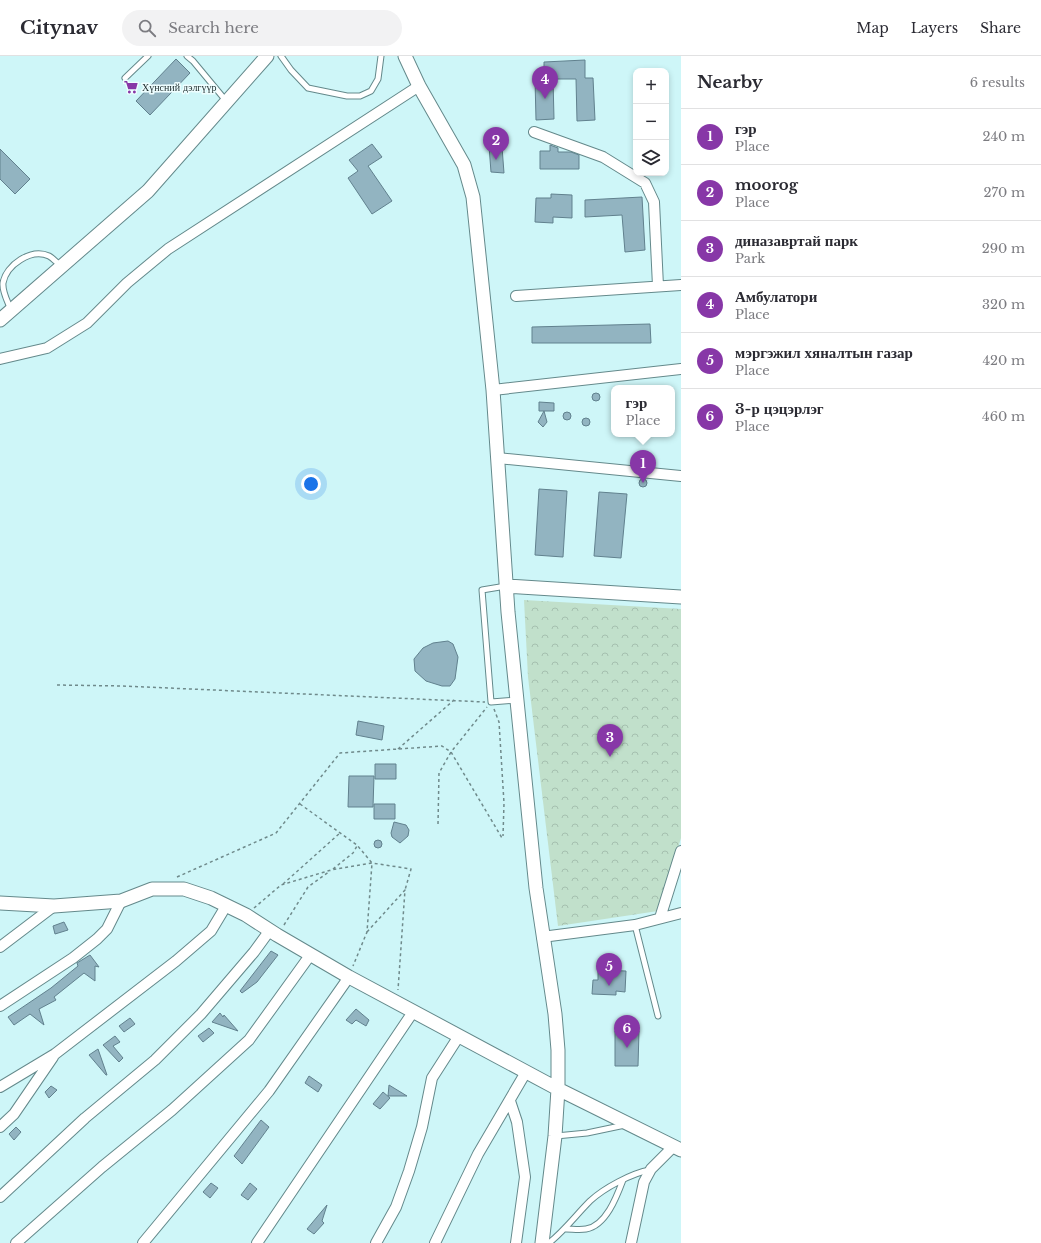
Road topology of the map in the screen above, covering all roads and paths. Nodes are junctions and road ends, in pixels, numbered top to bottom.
1 (148, 56) edge
2 (187, 56) edge
3 (267, 56) edge
4 (281, 56) edge
5 (381, 56) edge
6 (406, 56) edge
7 (125, 78) dead end
8 (419, 86) junction
9 (227, 103) junction
10 (534, 132) dead end
11 (62, 267) junction
12 (681, 284) edge
13 (658, 286) junction
14 (516, 296) dead end
15 (11, 310) junction
16 (0, 320) edge
17 (0, 359) edge
18 (681, 369) edge
19 (493, 390) junction
20 (497, 458) junction
21 (681, 476) edge
22 (506, 586) junction
23 (681, 597) edge
24 (57, 685) dead end
25 (454, 700) junction
26 (517, 700) junction
27 (491, 702) junction
28 (398, 749) junction
29 (451, 752) junction
30 (300, 804) junction
31 (438, 824) dead end
32 (341, 832) junction
33 (357, 845) junction
34 (681, 851) edge
35 (372, 863) junction
36 (331, 870) junction
37 (172, 879) dead end
38 (281, 885) junction
39 (405, 890) junction
40 (121, 901) junction
41 (0, 903) edge
42 (54, 906) junction
43 (226, 906) junction
44 (681, 913) edge
45 (246, 915) junction
46 (660, 918) junction
47 (634, 925) junction
48 (274, 932) junction
49 (367, 932) junction
50 (542, 937) junction
51 (0, 947) edge
52 (311, 954) junction
53 (349, 977) junction
54 (397, 1003) junction
55 (0, 1006) edge
56 (414, 1012) junction
57 (658, 1016) dead end
58 (458, 1036) junction
59 (55, 1054) junction
60 (526, 1072) junction
61 (0, 1087) edge
62 (558, 1089) junction
63 (510, 1101) junction
64 (629, 1124) junction
65 (0, 1127) edge
66 (555, 1136) junction
67 (678, 1148) edge
68 (651, 1169) junction
69 (623, 1180) junction
70 (0, 1197) edge
71 (566, 1229) junction
72 (16, 1243) edge
73 (143, 1243) edge
74 (256, 1243) edge
75 (376, 1243) edge
76 (435, 1243) edge
77 (516, 1243) edge
78 (542, 1243) edge
79 (549, 1243) edge
80 (631, 1243) edge

1 - 7 lane
2 - 9 lane
3 - 9 street
4 - 5 lane
6 - 8 street
8 - 17 street
8 - 19 street
9 - 11 street
10 - 13 street
11 - 15 street
11 - 15 lane
12 - 13 street
13 - 14 street
15 - 16 street
18 - 19 street
19 - 20 street
20 - 21 street
20 - 22 street
22 - 23 street
22 - 26 street
22 - 27 lane
24 - 25 path
25 - 27 path
25 - 28 path
26 - 27 lane
26 - 50 street
27 - 29 path
27 - 29 path
28 - 29 path
28 - 30 path
29 - 31 path
30 - 32 path
30 - 37 path
32 - 33 path
32 - 38 path
33 - 35 path
33 - 36 path
34 - 46 street
35 - 36 path
35 - 39 path
35 - 49 path
36 - 38 path
36 - 48 path
38 - 45 path
39 - 49 path
39 - 54 path
40 - 42 street
40 - 43 street
40 - 55 street
41 - 42 street
42 - 51 street
43 - 45 street
43 - 59 street
44 - 46 street
45 - 48 street
46 - 47 street
47 - 50 street
47 - 57 lane
48 - 52 street
48 - 70 street
49 - 53 path
50 - 62 street
52 - 53 street
52 - 72 street
53 - 54 street
53 - 73 street
54 - 56 street
56 - 58 street
56 - 74 street
58 - 60 street
58 - 75 street
59 - 61 street
59 - 65 street
60 - 62 street
60 - 63 street
62 - 64 street
62 - 66 street
63 - 76 street
63 - 77 street
64 - 66 lane
64 - 67 street
66 - 78 street
67 - 68 street
68 - 69 lane
68 - 80 street
69 - 71 lane
69 - 71 lane
71 - 79 lane

